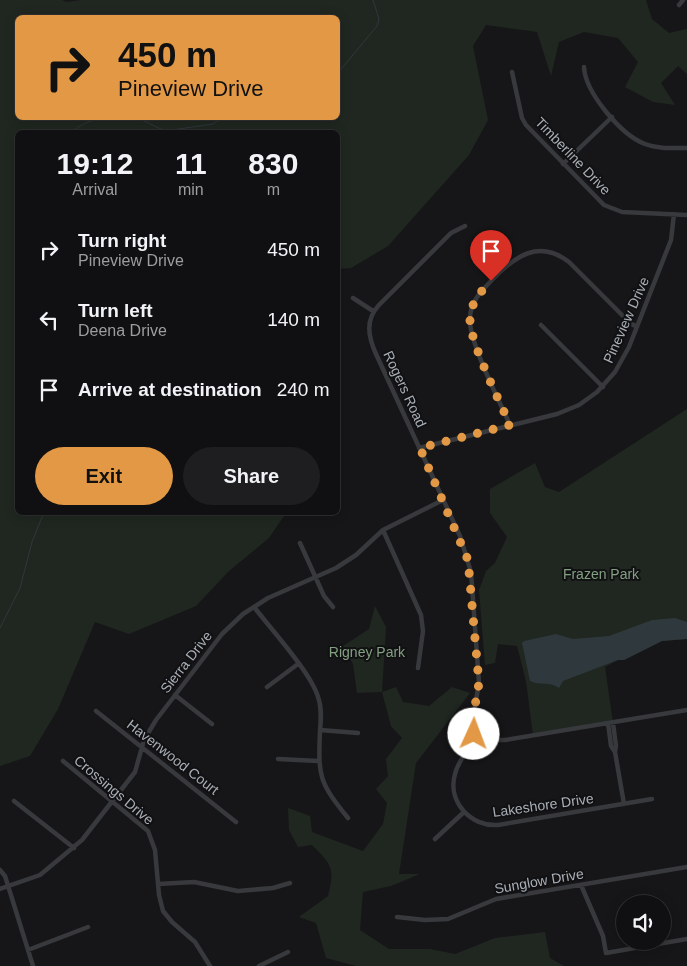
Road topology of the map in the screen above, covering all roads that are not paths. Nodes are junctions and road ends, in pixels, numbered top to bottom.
1 (584, 67) dead end
2 (512, 72) dead end
3 (612, 117) junction
4 (687, 148) edge
5 (563, 164) junction
6 (674, 214) junction
7 (687, 215) edge
8 (465, 226) dead end
9 (353, 298) dead end
10 (373, 311) junction
11 (541, 325) dead end
12 (637, 327) junction
13 (602, 387) junction
14 (510, 425) junction
15 (420, 448) junction
16 (443, 500) junction
17 (383, 530) junction
18 (300, 543) dead end
19 (314, 577) junction
20 (254, 607) junction
21 (333, 607) dead end
22 (298, 664) junction
23 (418, 668) dead end
24 (267, 687) dead end
25 (175, 695) junction
26 (687, 710) edge
27 (96, 711) dead end
28 (610, 723) junction
29 (212, 724) dead end
30 (320, 730) junction
31 (358, 733) dead end
32 (478, 738) junction
33 (142, 747) junction
34 (278, 759) dead end
35 (63, 761) dead end
36 (318, 761) junction
37 (652, 799) dead end
38 (14, 801) dead end
39 (113, 801) junction
40 (624, 804) junction
41 (464, 812) junction
42 (348, 818) dead end
43 (236, 822) dead end
44 (435, 839) dead end
45 (74, 848) junction
46 (687, 868) edge
47 (0, 870) edge
48 (290, 883) dead end
49 (158, 884) junction
50 (581, 885) junction
51 (8, 887) junction
52 (0, 889) edge
53 (397, 917) dead end
54 (88, 927) dead end
55 (687, 939) edge
56 (28, 950) junction
57 (288, 952) dead end
58 (33, 966) edge
59 (210, 966) edge
60 (259, 966) edge

1 - 3 street
2 - 5 street, Timberline Drive
3 - 4 street
3 - 5 street
5 - 6 street, Timberline Drive
6 - 7 street, Timberline Drive
6 - 12 street, Pineview Drive
8 - 10 street
9 - 10 street
10 - 15 street, Rogers Road
11 - 13 street
12 - 13 street, Pineview Drive
12 - 14 street
13 - 14 street, Pineview Drive
14 - 15 street, Pineview Drive
15 - 16 street, Rogers Road
16 - 17 street, Sierra Drive
16 - 32 street, Rogers Road
17 - 19 street, Sierra Drive
17 - 23 street
18 - 19 street
19 - 20 street, Sierra Drive
19 - 21 street
20 - 22 street
20 - 25 street, Sierra Drive
22 - 24 street
22 - 30 street
25 - 29 street
25 - 33 street, Sierra Drive
26 - 28 street
27 - 33 street, Havenwood Court
28 - 32 street
28 - 40 street
30 - 31 street
30 - 36 street
32 - 41 street
33 - 39 street, Sierra Drive
33 - 43 street, Havenwood Court
34 - 36 street
35 - 39 street, Crossings Drive
36 - 42 street
37 - 40 street, Lakeshore Drive
38 - 45 street
39 - 45 street, Sierra Drive
39 - 49 street, Crossings Drive
40 - 41 street, Lakeshore Drive
41 - 44 street
45 - 51 street, Sierra Drive
46 - 50 street, Sunglow Drive
47 - 51 street
48 - 49 street
49 - 59 street, Crossings Drive
50 - 53 street, Sunglow Drive
50 - 55 street
51 - 52 street, Sierra Drive
51 - 56 street
54 - 56 street
56 - 58 street
57 - 60 street

